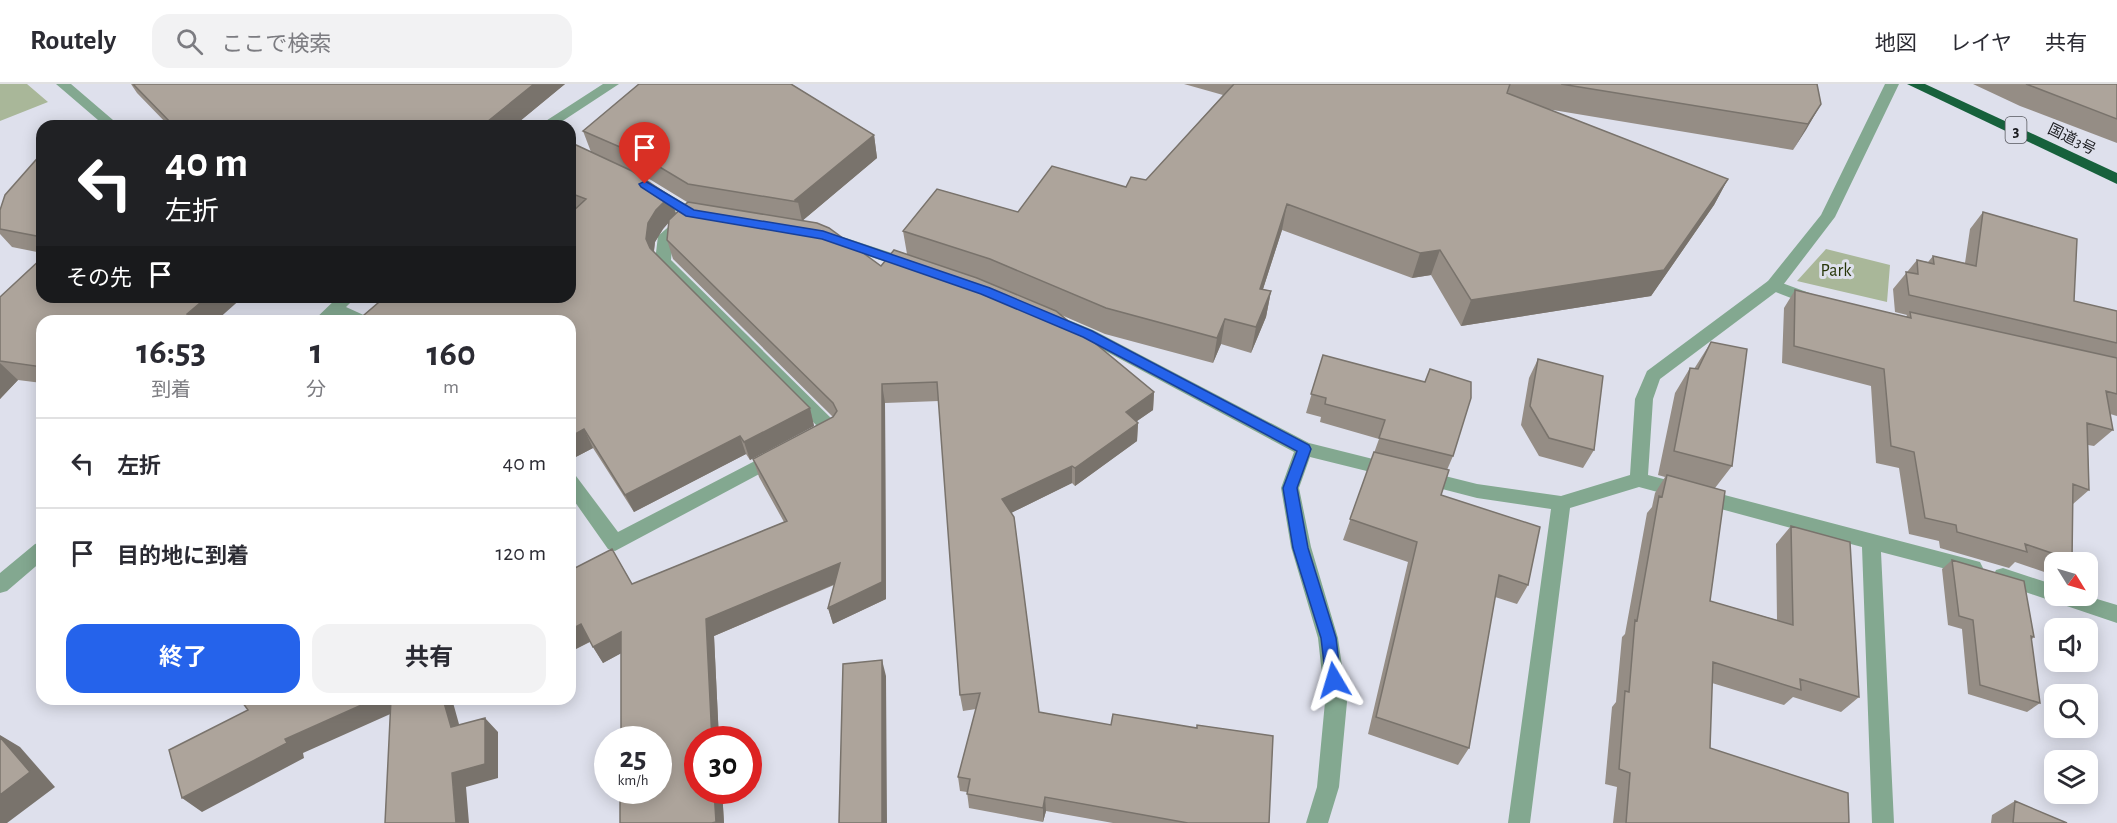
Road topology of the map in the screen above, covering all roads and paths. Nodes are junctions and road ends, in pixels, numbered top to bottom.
1 (63, 84) edge
2 (612, 84) edge
3 (1892, 84) edge
4 (1914, 84) edge
5 (106, 120) edge
6 (555, 120) edge
7 (2117, 179) edge
8 (634, 180) edge
9 (690, 213) junction
10 (724, 219) edge
11 (812, 233) edge
12 (921, 269) edge
13 (1774, 285) junction
14 (342, 303) edge
15 (1834, 306) edge
16 (335, 309) junction
17 (328, 315) edge
18 (348, 315) edge
19 (1047, 317) edge
20 (1304, 449) junction
21 (1640, 480) junction
22 (576, 489) edge
23 (1561, 503) junction
24 (1871, 542) junction
25 (36, 555) edge
26 (0, 585) edge
27 (2044, 589) edge
28 (2093, 606) edge
29 (2117, 614) edge
30 (1317, 823) edge
31 (1519, 823) edge
32 (1883, 823) edge

1 - 5 street
2 - 6 street
3 - 13 street
4 - 7 highway, 国道3号 / 3
8 - 9 street
9 - 10 street
9 - 22 street
11 - 12 street
13 - 15 street
13 - 21 street
14 - 16 street
16 - 17 street
16 - 18 street
19 - 20 street
20 - 23 street
20 - 30 street
21 - 23 street
21 - 24 street
23 - 31 street
24 - 27 street
24 - 32 street
25 - 26 street
28 - 29 street

